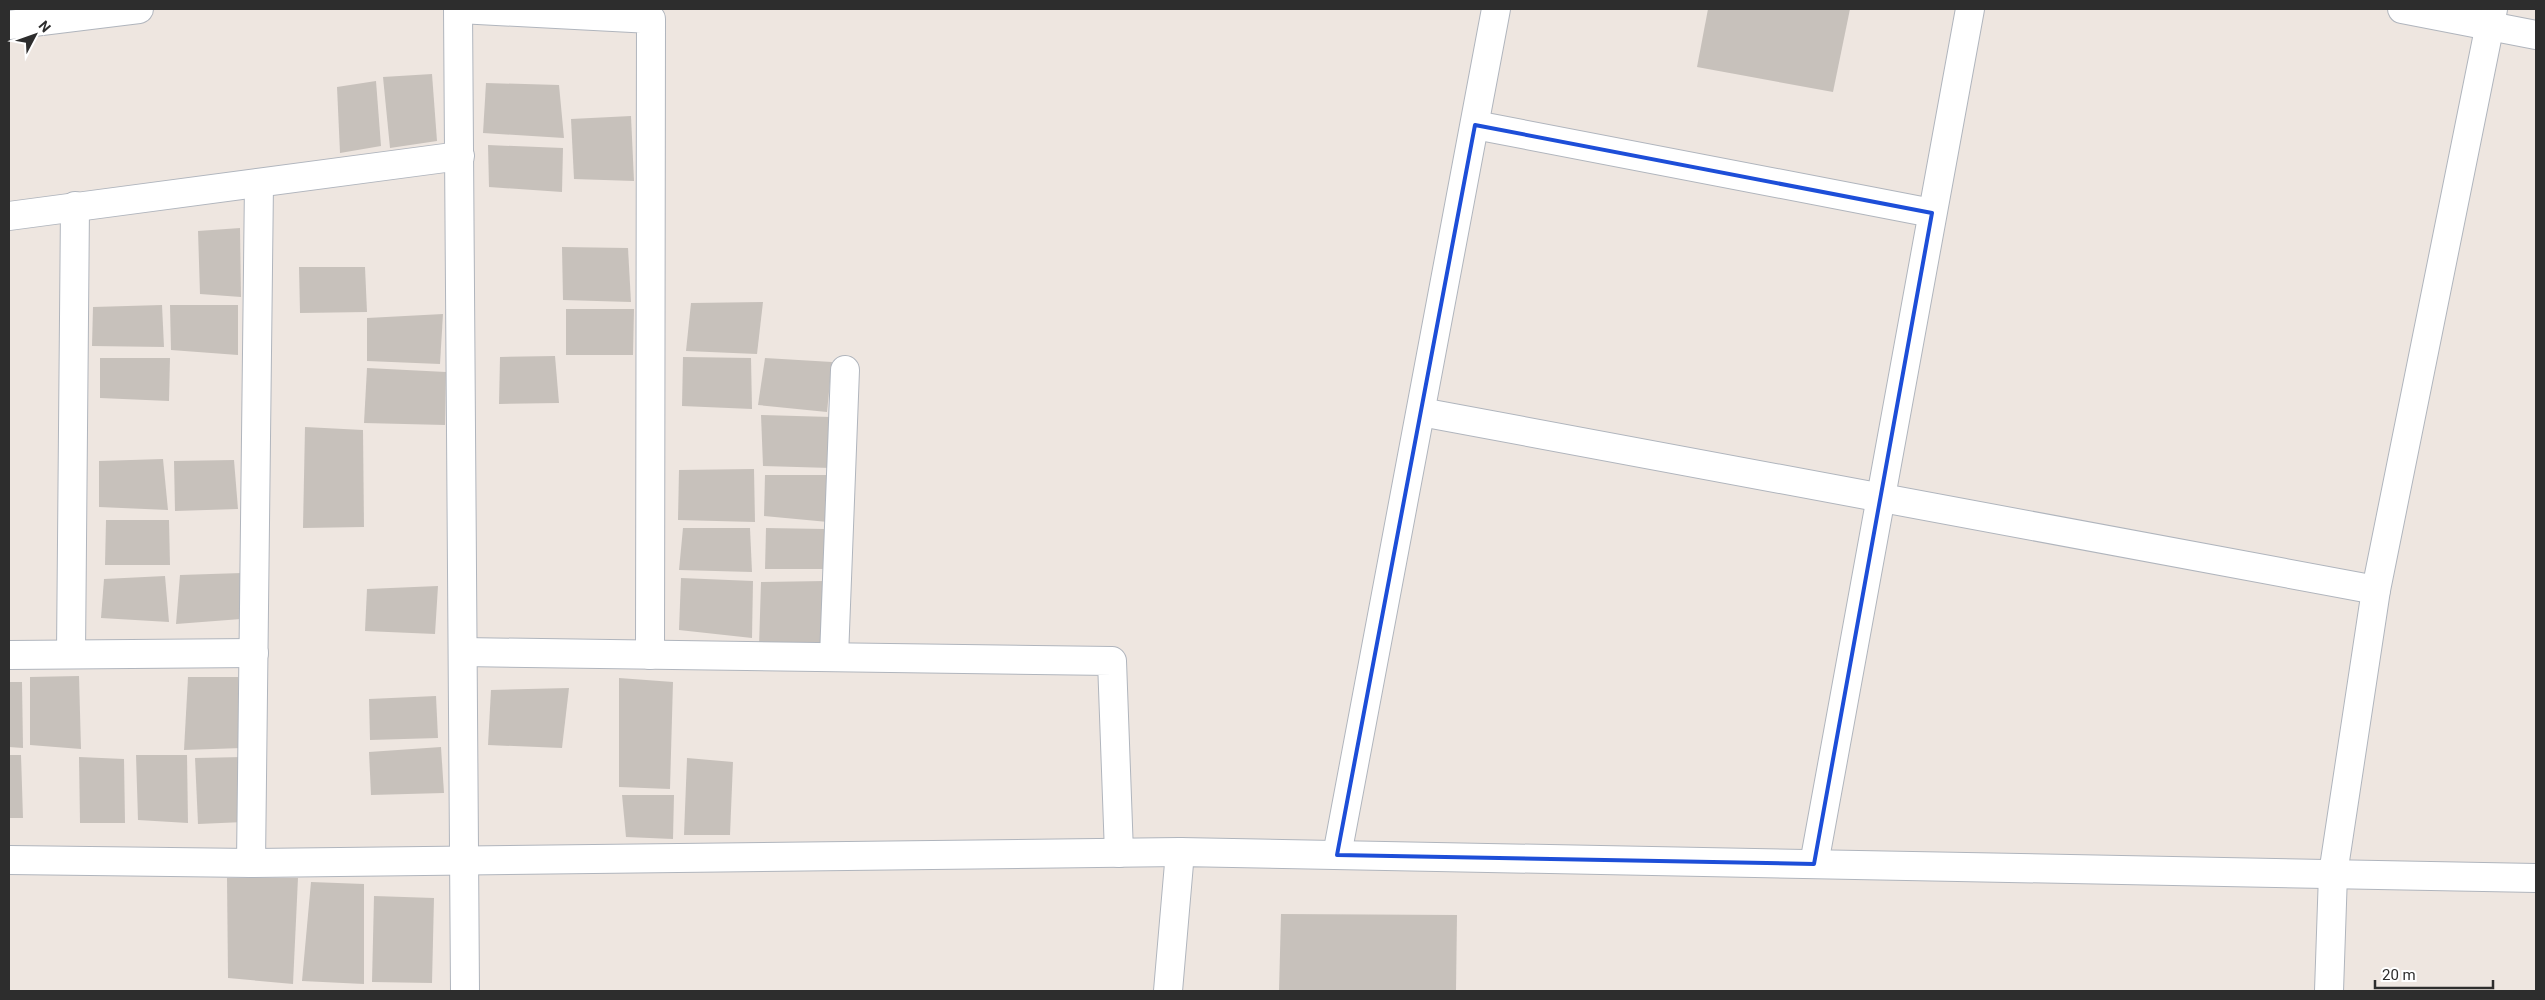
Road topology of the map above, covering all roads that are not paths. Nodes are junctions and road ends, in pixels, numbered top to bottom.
1 (138, 9) edge
2 (458, 9) edge
3 (1496, 9) edge
4 (1970, 9) edge
5 (2402, 9) edge
6 (2492, 17) edge
7 (9, 25) edge
8 (2536, 35) edge
9 (1475, 125) junction
10 (460, 156) junction
11 (259, 184) junction
12 (75, 206) junction
13 (1932, 213) junction
14 (9, 216) edge
15 (845, 370) dead end
16 (1421, 412) junction
17 (1880, 498) junction
18 (2376, 590) junction
19 (463, 652) junction
20 (254, 653) junction
21 (71, 654) junction
22 (9, 655) edge
23 (650, 655) junction
24 (834, 658) junction
25 (1180, 852) junction
26 (1119, 853) junction
27 (1337, 855) junction
28 (9, 860) edge
29 (464, 862) junction
30 (251, 863) junction
31 (1814, 864) junction
32 (2333, 874) junction
33 (2536, 878) edge
34 (465, 991) edge
35 (1168, 991) edge
36 (2329, 991) edge

1 - 7 street
2 - 10 street
2 - 23 street
3 - 9 street
4 - 13 street
5 - 6 street
6 - 8 street
6 - 18 street
9 - 13 street
9 - 16 street
10 - 11 street
10 - 19 street
11 - 12 street
11 - 20 street
12 - 14 street
12 - 21 street
13 - 17 street
15 - 24 street
16 - 17 street
16 - 27 street
17 - 18 street
17 - 31 street
18 - 32 street
19 - 23 street
19 - 29 street
20 - 21 street
20 - 30 street
21 - 22 street
23 - 24 street
24 - 26 street
25 - 26 street
25 - 27 street
25 - 35 street
26 - 29 street
27 - 31 street
28 - 30 street
29 - 30 street
29 - 34 street
31 - 32 street
32 - 33 street
32 - 36 street

